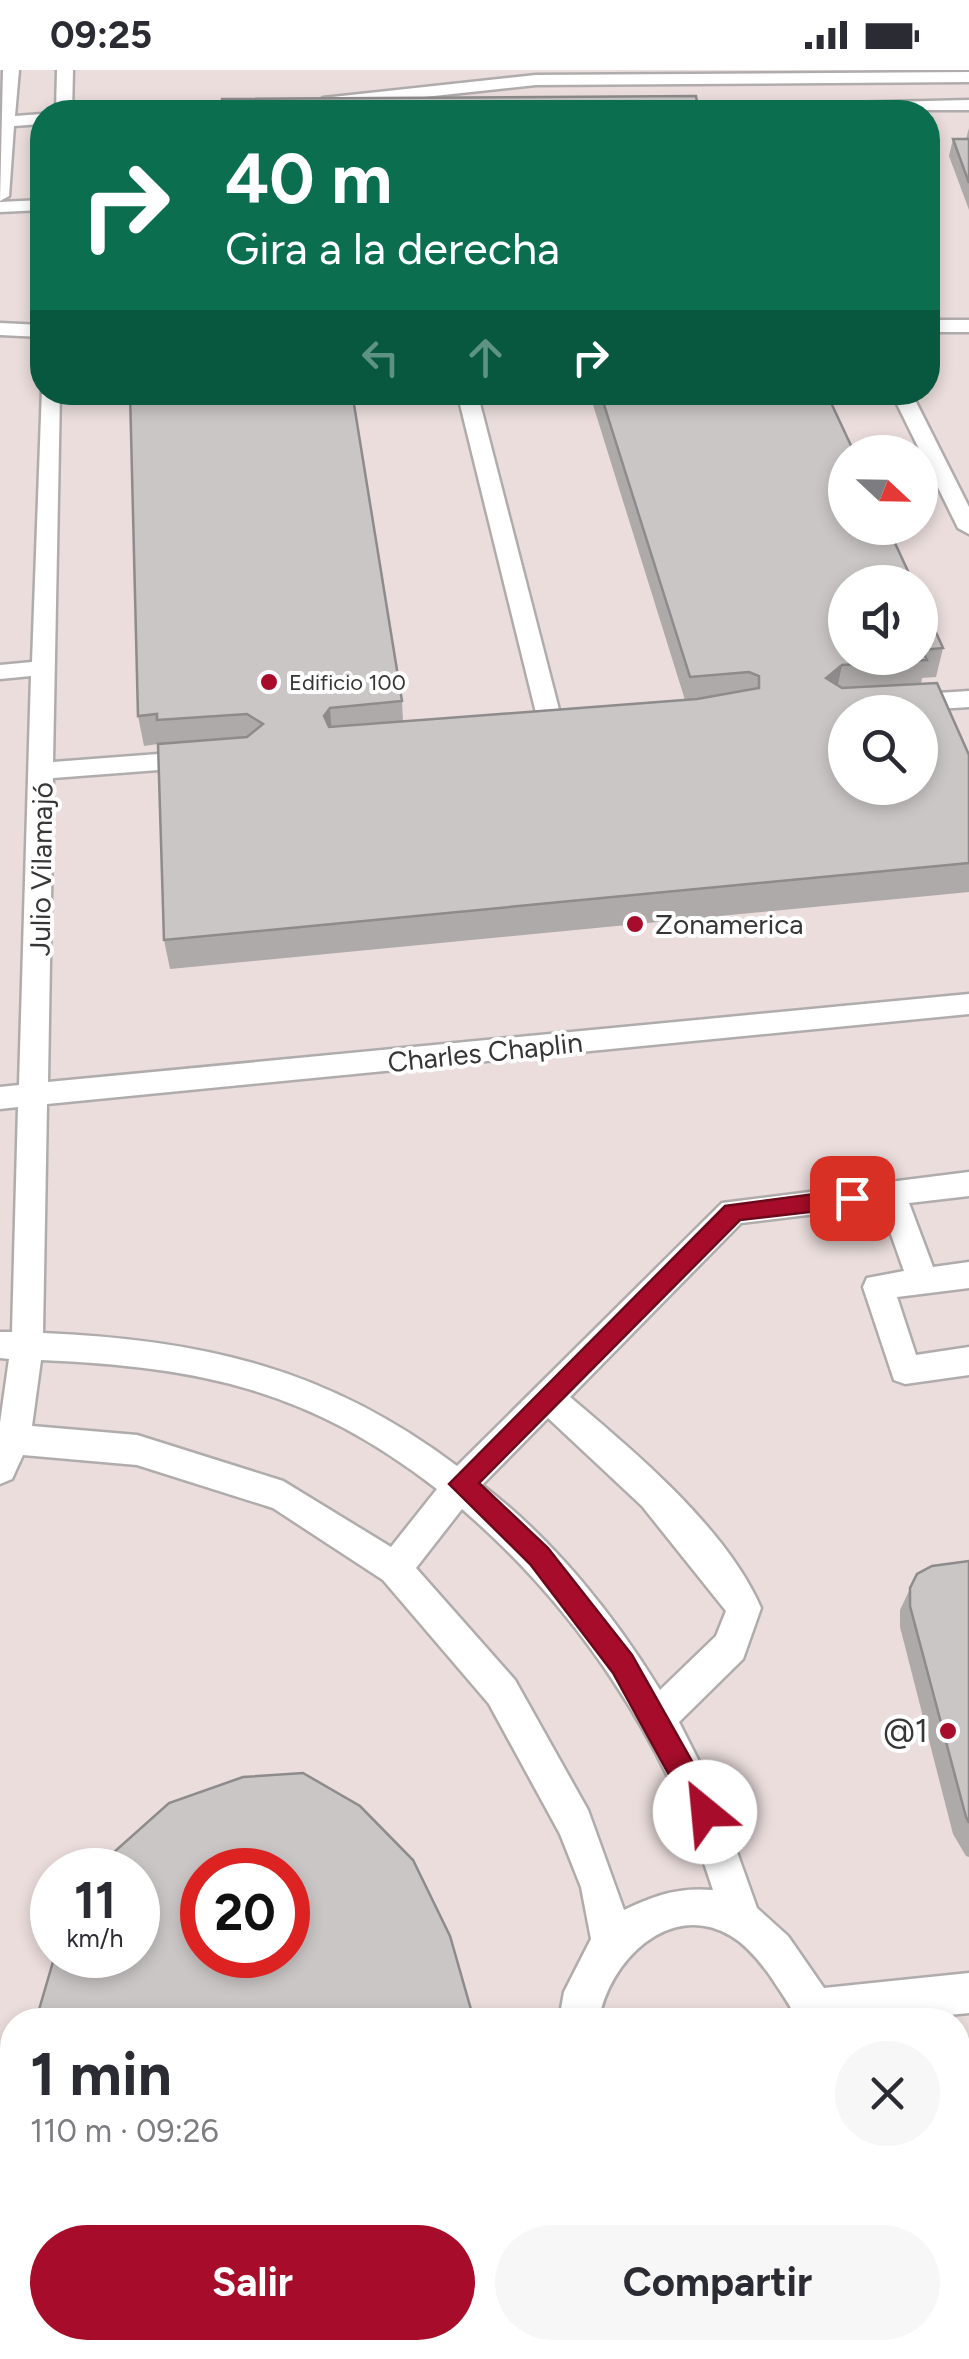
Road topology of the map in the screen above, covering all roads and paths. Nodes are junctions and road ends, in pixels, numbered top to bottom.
1 (11, 70) edge
2 (65, 70) edge
3 (731, 74) edge
4 (969, 77) edge
5 (64, 100) edge
6 (364, 100) edge
7 (750, 100) edge
8 (969, 105) edge
9 (940, 106) edge
10 (30, 121) edge
11 (9, 122) junction
12 (0, 196) edge
13 (30, 206) edge
14 (0, 207) edge
15 (940, 326) edge
16 (969, 326) edge
17 (0, 329) edge
18 (30, 330) edge
19 (50, 405) edge
20 (471, 405) edge
21 (907, 405) edge
22 (969, 528) edge
23 (45, 668) junction
24 (0, 672) edge
25 (969, 699) edge
26 (938, 701) edge
27 (552, 729) edge
28 (232, 756) edge
29 (43, 771) junction
30 (969, 1004) edge
31 (34, 1096) junction
32 (0, 1098) edge
33 (969, 1184) edge
34 (891, 1194) junction
35 (969, 1275) edge
36 (923, 1281) junction
37 (13, 1345) edge
38 (969, 1361) edge
39 (0, 1369) edge
40 (547, 1398) junction
41 (5, 1449) edge
42 (461, 1484) junction
43 (395, 1569) junction
44 (655, 1720) junction
45 (742, 1920) junction
46 (611, 1941) junction
47 (969, 1993) edge
48 (579, 2008) edge
49 (812, 2008) edge
50 (865, 2008) edge

1 - 11 lane
2 - 5 lane
3 - 4 lane
3 - 6 lane
3 - 7 lane
8 - 9 lane
10 - 11 lane
11 - 12 lane
13 - 14 lane
15 - 16 lane
17 - 18 lane
19 - 23 lane, Julio Vilamajó
20 - 27 lane
21 - 22 lane
23 - 24 lane
23 - 29 lane, Julio Vilamajó
25 - 26 lane
28 - 29 lane
29 - 31 lane, Julio Vilamajó
30 - 31 lane, Charles Chaplin
31 - 32 lane, Charles Chaplin
31 - 37 lane, Julio Vilamajó
33 - 34 lane
34 - 36 lane
34 - 40 lane
35 - 36 lane
36 - 38 lane
37 - 39 lane
37 - 41 lane, Julio Vilamajó
37 - 42 lane
40 - 42 lane
40 - 44 lane
41 - 43 lane
42 - 43 lane
42 - 44 lane
43 - 46 lane
44 - 45 lane
45 - 46 lane
45 - 49 lane
46 - 48 lane
47 - 50 lane

